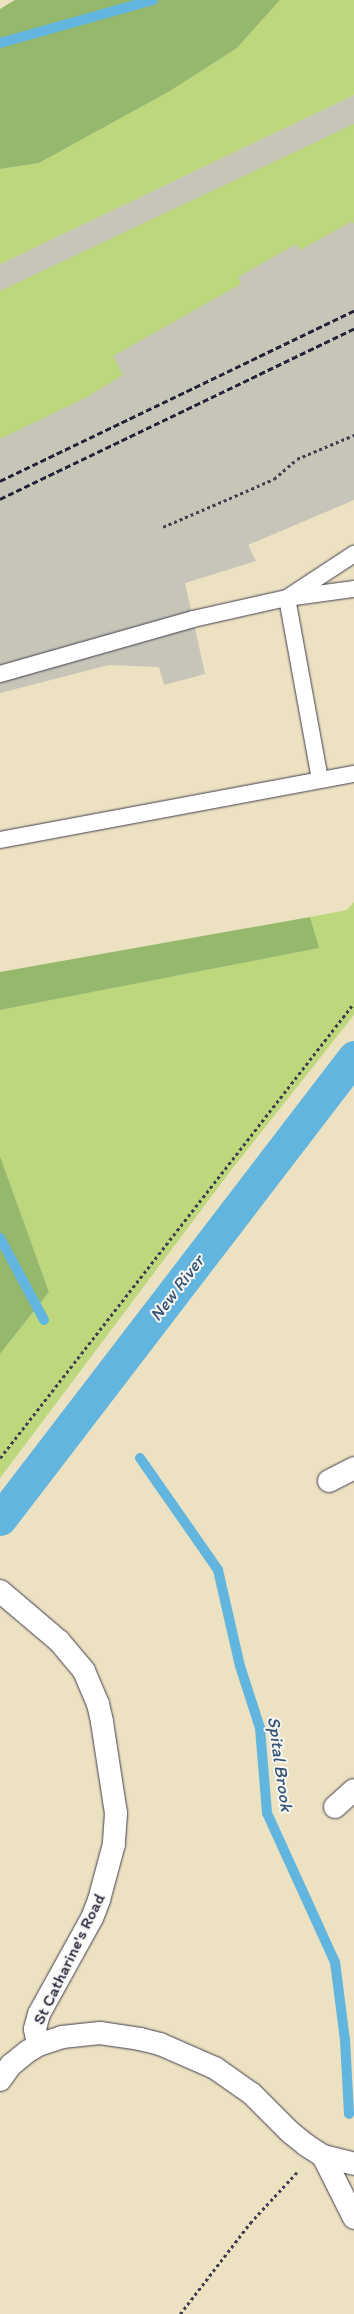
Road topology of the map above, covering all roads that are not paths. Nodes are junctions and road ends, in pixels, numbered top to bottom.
1 (354, 554) edge
2 (354, 589) edge
3 (287, 598) junction
4 (0, 674) edge
5 (354, 774) edge
6 (320, 780) junction
7 (0, 840) edge
8 (354, 1468) edge
9 (329, 1481) dead end
10 (0, 1591) edge
11 (354, 1790) edge
12 (335, 1807) dead end
13 (38, 2046) junction
14 (0, 2080) edge
15 (323, 2156) junction
16 (354, 2164) edge
17 (354, 2218) edge

1 - 3 lane
2 - 3 lane
3 - 4 lane
3 - 6 lane
5 - 6 lane
6 - 7 lane
8 - 9 street
10 - 13 street, St Catharine's Road
11 - 12 street
13 - 14 street, St Catharine's Road
13 - 15 street, St Catharine's Road
15 - 16 street, St Catharine's Road
15 - 17 street

